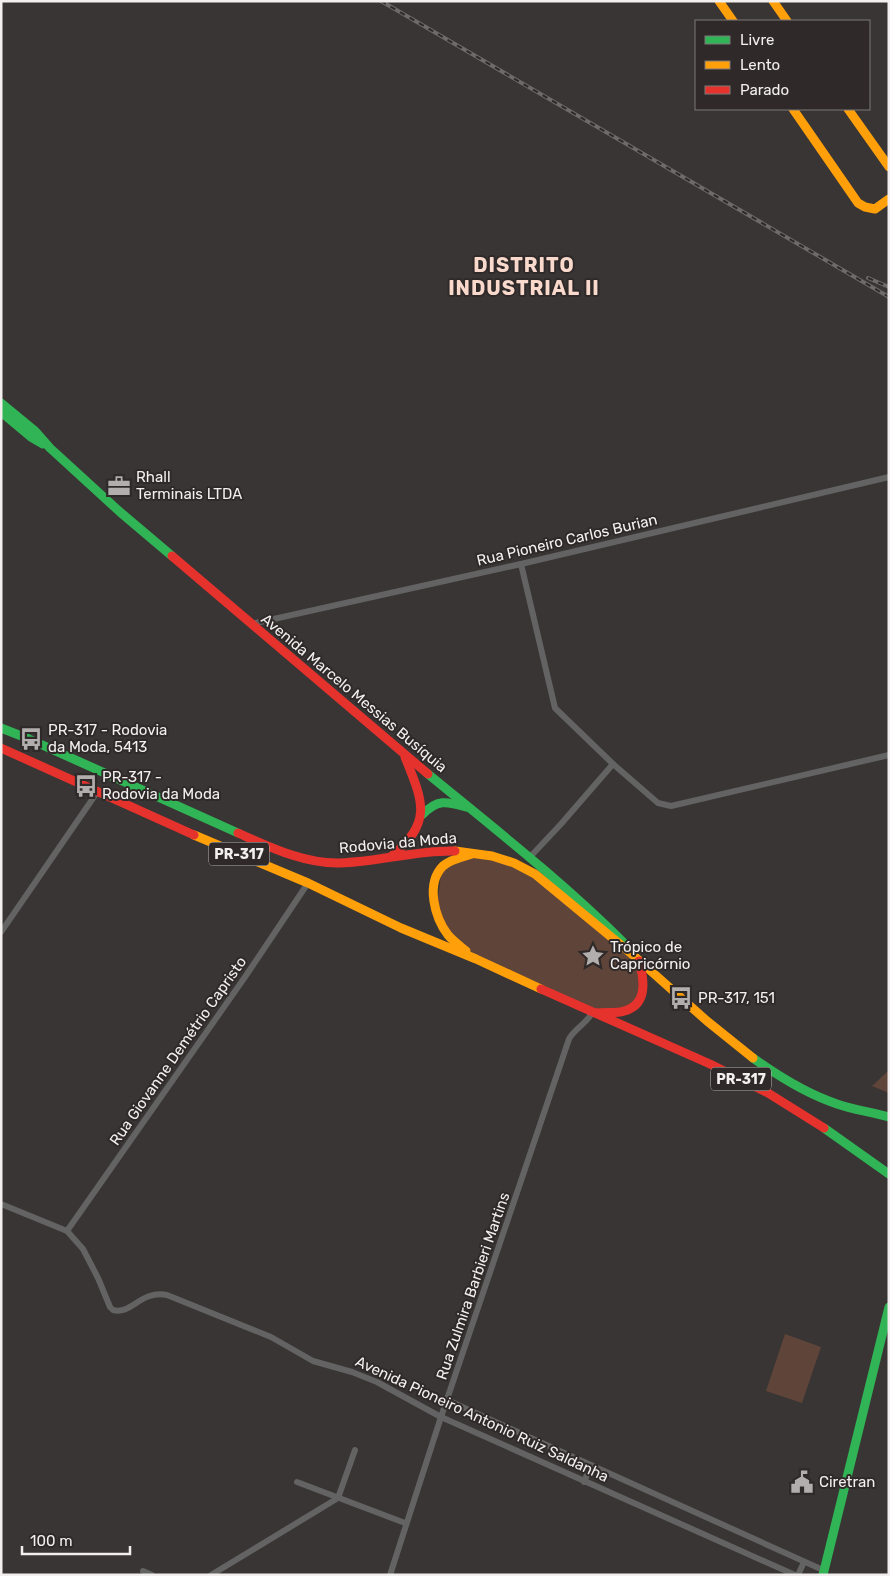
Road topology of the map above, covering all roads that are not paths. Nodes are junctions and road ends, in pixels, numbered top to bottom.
1 (719, 1) edge
2 (773, 1) edge
3 (732, 20) edge
4 (786, 20) edge
5 (794, 110) edge
6 (849, 110) edge
7 (889, 167) edge
8 (889, 198) edge
9 (1, 403) edge
10 (1, 412) edge
11 (50, 448) junction
12 (889, 477) edge
13 (521, 564) junction
14 (251, 624) junction
15 (1, 728) edge
16 (1, 748) edge
17 (404, 755) junction
18 (889, 756) edge
19 (613, 764) junction
20 (98, 791) junction
21 (471, 809) junction
22 (422, 815) junction
23 (481, 852) junction
24 (392, 856) junction
25 (530, 857) junction
26 (308, 883) junction
27 (3, 928) edge
28 (476, 959) junction
29 (638, 959) junction
30 (592, 1013) junction
31 (889, 1117) edge
32 (889, 1174) edge
33 (1, 1204) edge
34 (67, 1231) junction
35 (889, 1308) edge
36 (447, 1400) junction
37 (441, 1417) junction
38 (355, 1450) dead end
39 (591, 1465) junction
40 (297, 1482) dead end
41 (584, 1482) junction
42 (338, 1498) junction
43 (405, 1523) junction
44 (804, 1562) junction
45 (143, 1571) dead end
46 (823, 1573) edge
47 (152, 1575) edge
48 (211, 1575) edge
49 (390, 1575) edge
50 (796, 1575) edge
51 (833, 1575) edge

1 - 3 main road
2 - 4 main road
5 - 8 main road
6 - 7 main road
9 - 11 main road, Avenida Marcelo Messias Busíquia
10 - 11 main road, Avenida Marcelo Messias Busíquia
11 - 14 main road, Avenida Marcelo Messias Busíquia
12 - 13 street, Rua Pioneiro Carlos Burian
13 - 14 street, Rua Pioneiro Carlos Burian
13 - 19 street
14 - 17 main road, Avenida Marcelo Messias Busíquia
15 - 24 main road, Rodovia da Moda / PR-317
16 - 20 main road, PR-317
17 - 21 main road, Avenida Marcelo Messias Busíquia
17 - 22 main road
18 - 19 street
19 - 25 street
20 - 26 main road, PR-317
20 - 27 street
21 - 22 main road
21 - 25 main road, Avenida Marcelo Messias Busíquia
22 - 24 main road
23 - 24 main road, Rodovia da Moda / PR-317
23 - 28 main road
23 - 29 main road, Rodovia da Moda / PR-317
25 - 29 main road, Avenida Marcelo Messias Busíquia
26 - 28 main road, PR-317
26 - 34 street, Rua Giovanne Demétrio Capristo
28 - 30 main road, PR-317
29 - 30 main road
29 - 31 main road, Rodovia da Moda / PR-317
30 - 32 main road, PR-317
30 - 36 street, Rua Zulmira Barbieri Martins
33 - 34 street, Avenida Pioneiro Antonio Ruiz Saldanha
34 - 37 street, Avenida Pioneiro Antonio Ruiz Saldanha
35 - 46 main road
36 - 37 street, Rua Zulmira Barbieri Martins
36 - 39 street, Avenida Pioneiro Antonio Ruiz Saldanha
37 - 41 street, Avenida Pioneiro Antonio Ruiz Saldanha
37 - 43 street, Rua Zulmira Barbieri Martins
38 - 42 street
39 - 41 street
39 - 44 street, Avenida Pioneiro Antonio Ruiz Saldanha
40 - 42 street
41 - 50 street, Avenida Pioneiro Antonio Ruiz Saldanha
42 - 43 street
42 - 48 street
43 - 49 street, Rua Zulmira Barbieri Martins
44 - 46 street, Avenida Pioneiro Antonio Ruiz Saldanha
44 - 50 street
45 - 47 street
46 - 51 main road, Avenida Pioneiro Antonio Ruiz Saldanha

